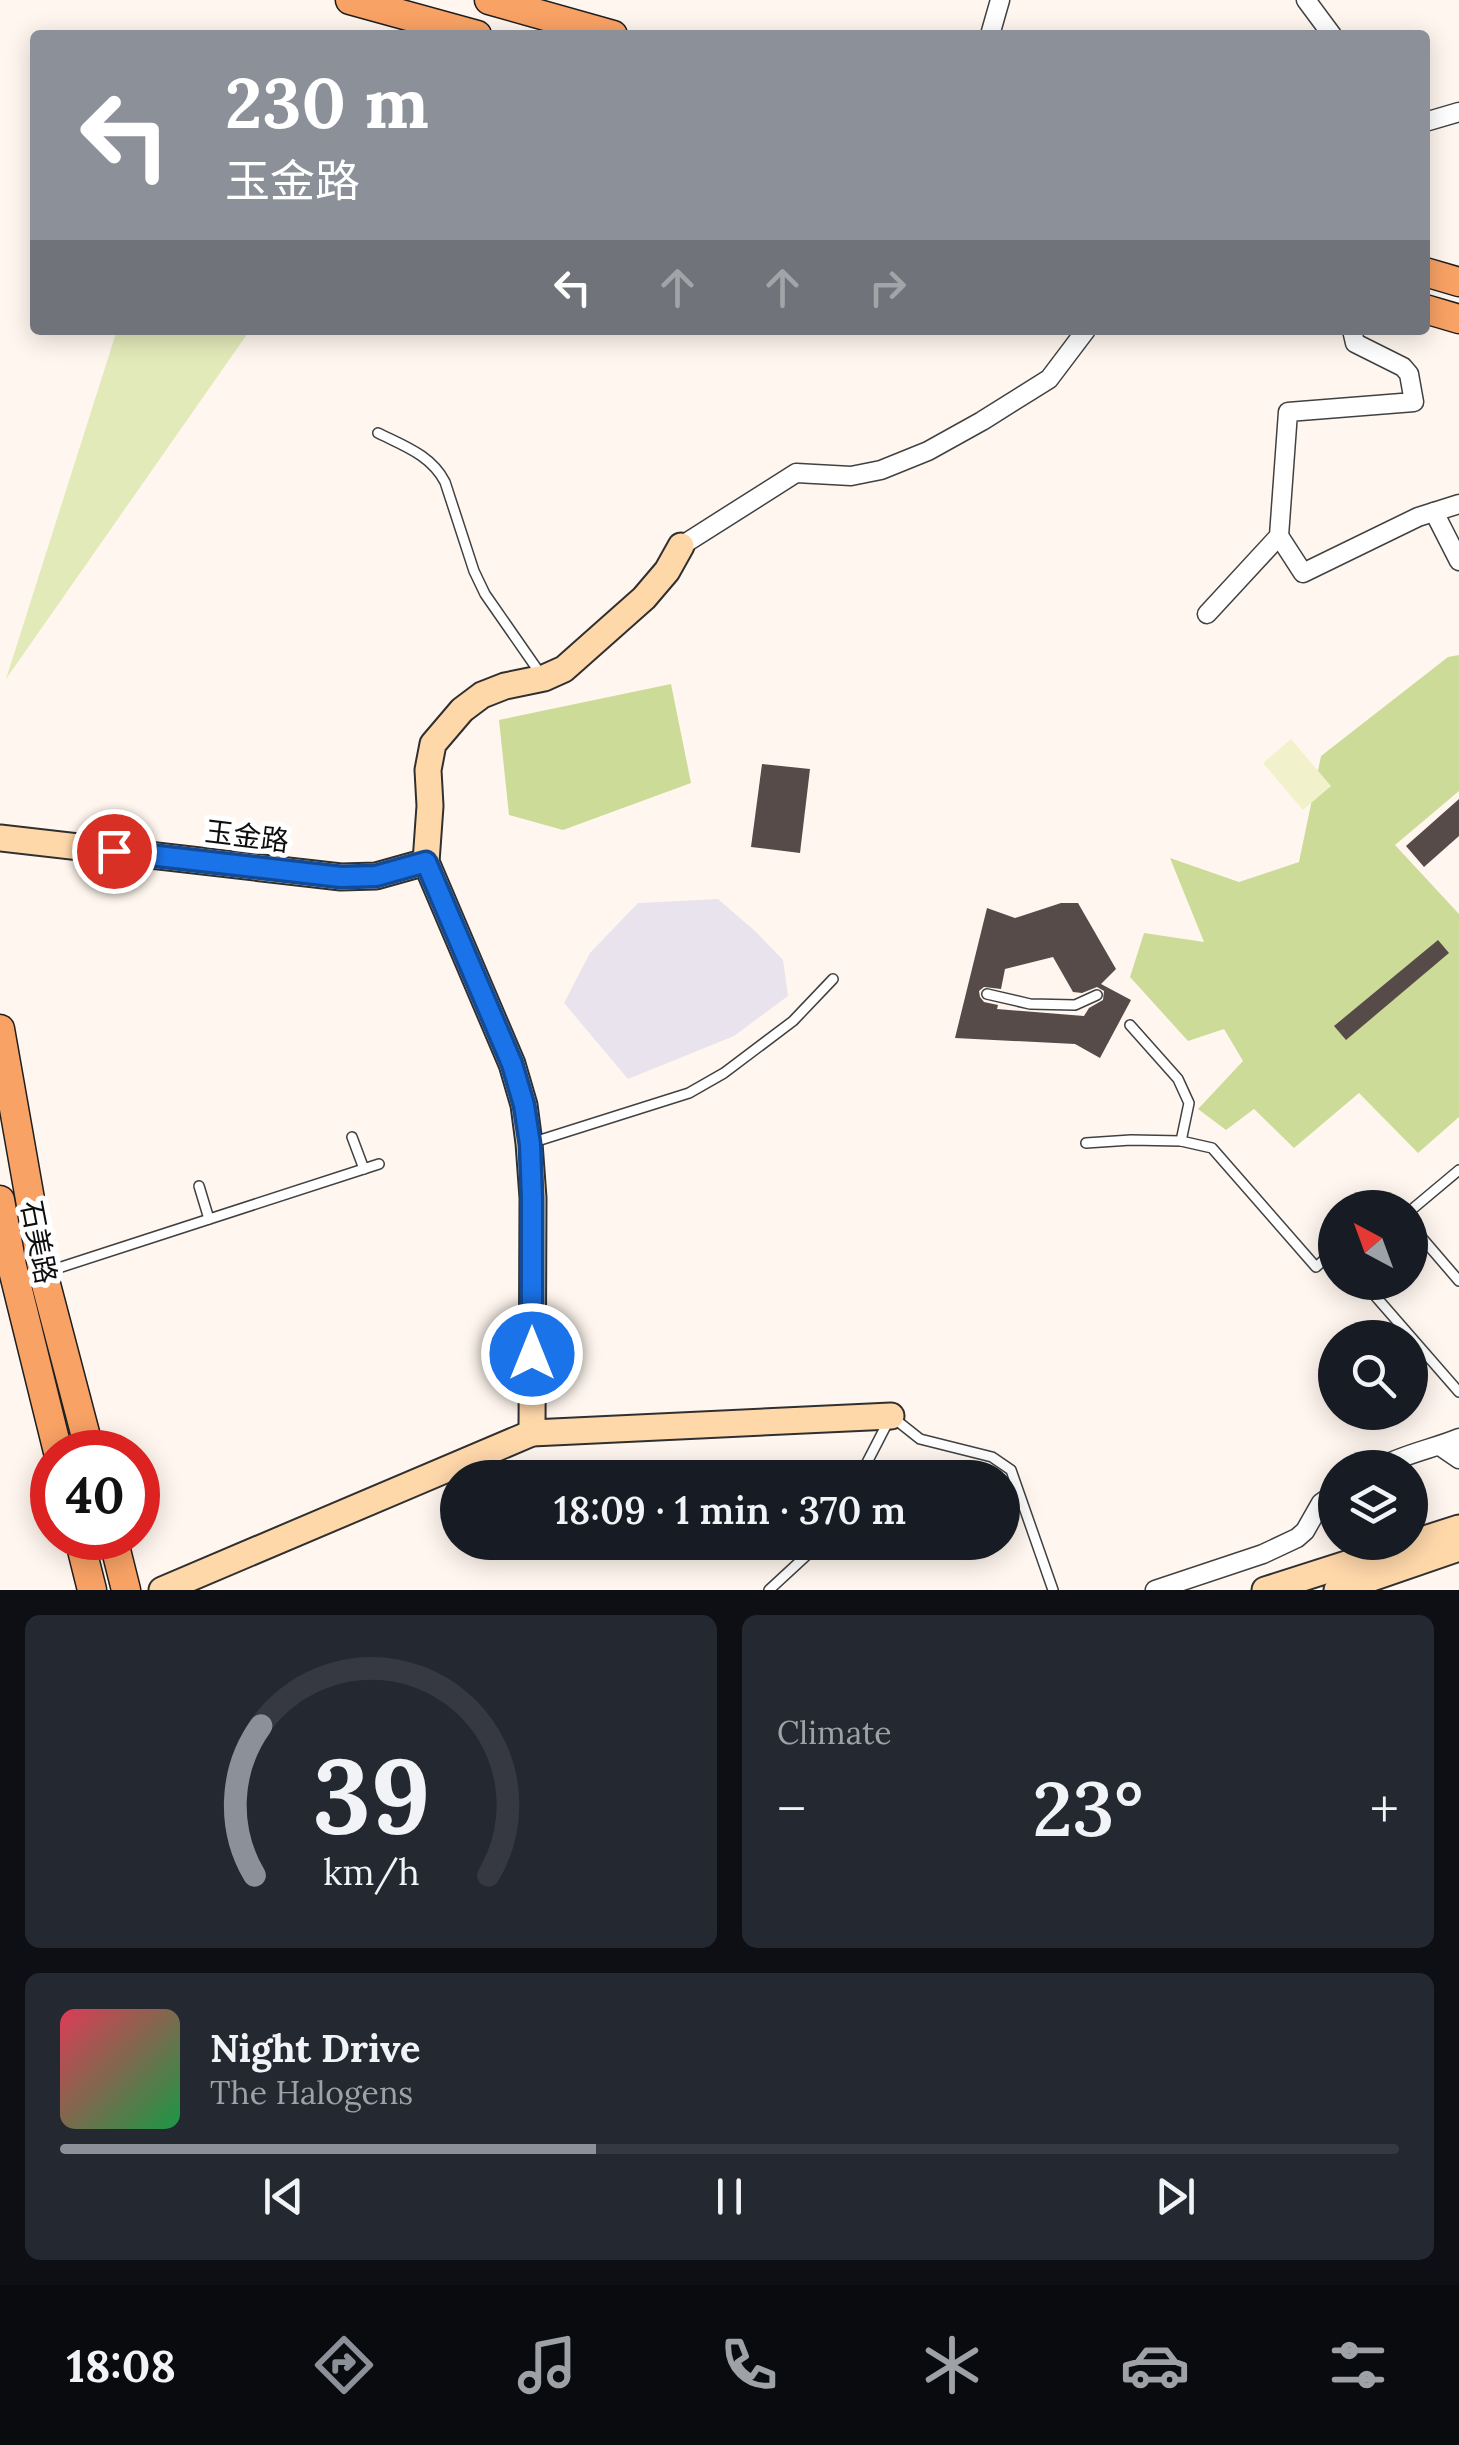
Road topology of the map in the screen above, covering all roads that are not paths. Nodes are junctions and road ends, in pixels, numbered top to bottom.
1 (350, 0) edge
2 (489, 0) edge
3 (1000, 0) edge
4 (1306, 0) edge
5 (459, 30) edge
6 (596, 30) edge
7 (991, 30) edge
8 (1328, 30) edge
9 (1459, 112) edge
10 (1430, 121) edge
11 (1430, 273) edge
12 (1459, 282) edge
13 (1430, 311) edge
14 (1459, 320) edge
15 (1082, 335) edge
16 (1353, 335) edge
17 (378, 433) dead end
18 (1459, 504) edge
19 (1434, 512) junction
20 (1278, 536) junction
21 (681, 546) joint
22 (1459, 561) edge
23 (1206, 614) dead end
24 (544, 678) junction
25 (0, 838) edge
26 (426, 862) junction
27 (833, 979) dead end
28 (987, 994) dead end
29 (1097, 995) dead end
30 (1130, 1025) dead end
31 (0, 1029) edge
32 (352, 1137) dead end
33 (1181, 1141) junction
34 (1086, 1143) dead end
35 (530, 1144) junction
36 (379, 1164) dead end
37 (364, 1169) junction
38 (1455, 1174) edge
39 (199, 1186) dead end
40 (1459, 1188) edge
41 (1428, 1196) edge
42 (0, 1200) edge
43 (208, 1219) junction
44 (1428, 1245) edge
45 (1318, 1264) edge
46 (43, 1273) junction
47 (1459, 1281) edge
48 (1379, 1300) edge
49 (1459, 1392) edge
50 (890, 1416) junction
51 (53, 1430) edge
52 (84, 1430) edge
53 (532, 1433) junction
54 (1459, 1438) edge
55 (1440, 1446) junction
56 (1425, 1450) edge
57 (1459, 1459) edge
58 (868, 1460) edge
59 (1318, 1508) edge
60 (1459, 1528) edge
61 (1459, 1548) edge
62 (84, 1560) edge
63 (118, 1560) edge
64 (802, 1560) edge
65 (92, 1590) edge
66 (126, 1590) edge
67 (162, 1590) edge
68 (769, 1590) edge
69 (1053, 1590) edge
70 (1154, 1590) edge
71 (1265, 1590) edge
72 (1337, 1590) edge

1 - 5 main road
2 - 6 main road
3 - 7 street
4 - 8 street
9 - 10 street
11 - 12 main road
13 - 14 main road
15 - 21 street
16 - 20 street
17 - 24 lane
18 - 19 street
19 - 20 street
19 - 22 street
20 - 23 street
21 - 24 street
24 - 26 street
25 - 26 street, 玉金路
26 - 35 street
27 - 35 lane
28 - 29 lane
30 - 33 lane
31 - 46 main road, 石美路
32 - 37 lane
33 - 34 lane
33 - 45 lane
35 - 53 street
36 - 37 lane
37 - 43 lane
38 - 40 lane
38 - 41 lane
39 - 43 lane
42 - 51 main road, 石美路
43 - 46 lane
44 - 47 lane
46 - 52 main road, 石美路
48 - 49 lane
50 - 53 street
50 - 58 lane
50 - 69 lane
53 - 67 street
54 - 55 street
55 - 56 street
55 - 57 street
59 - 70 street
60 - 71 street
61 - 72 street
62 - 65 main road
63 - 66 main road
64 - 68 lane

